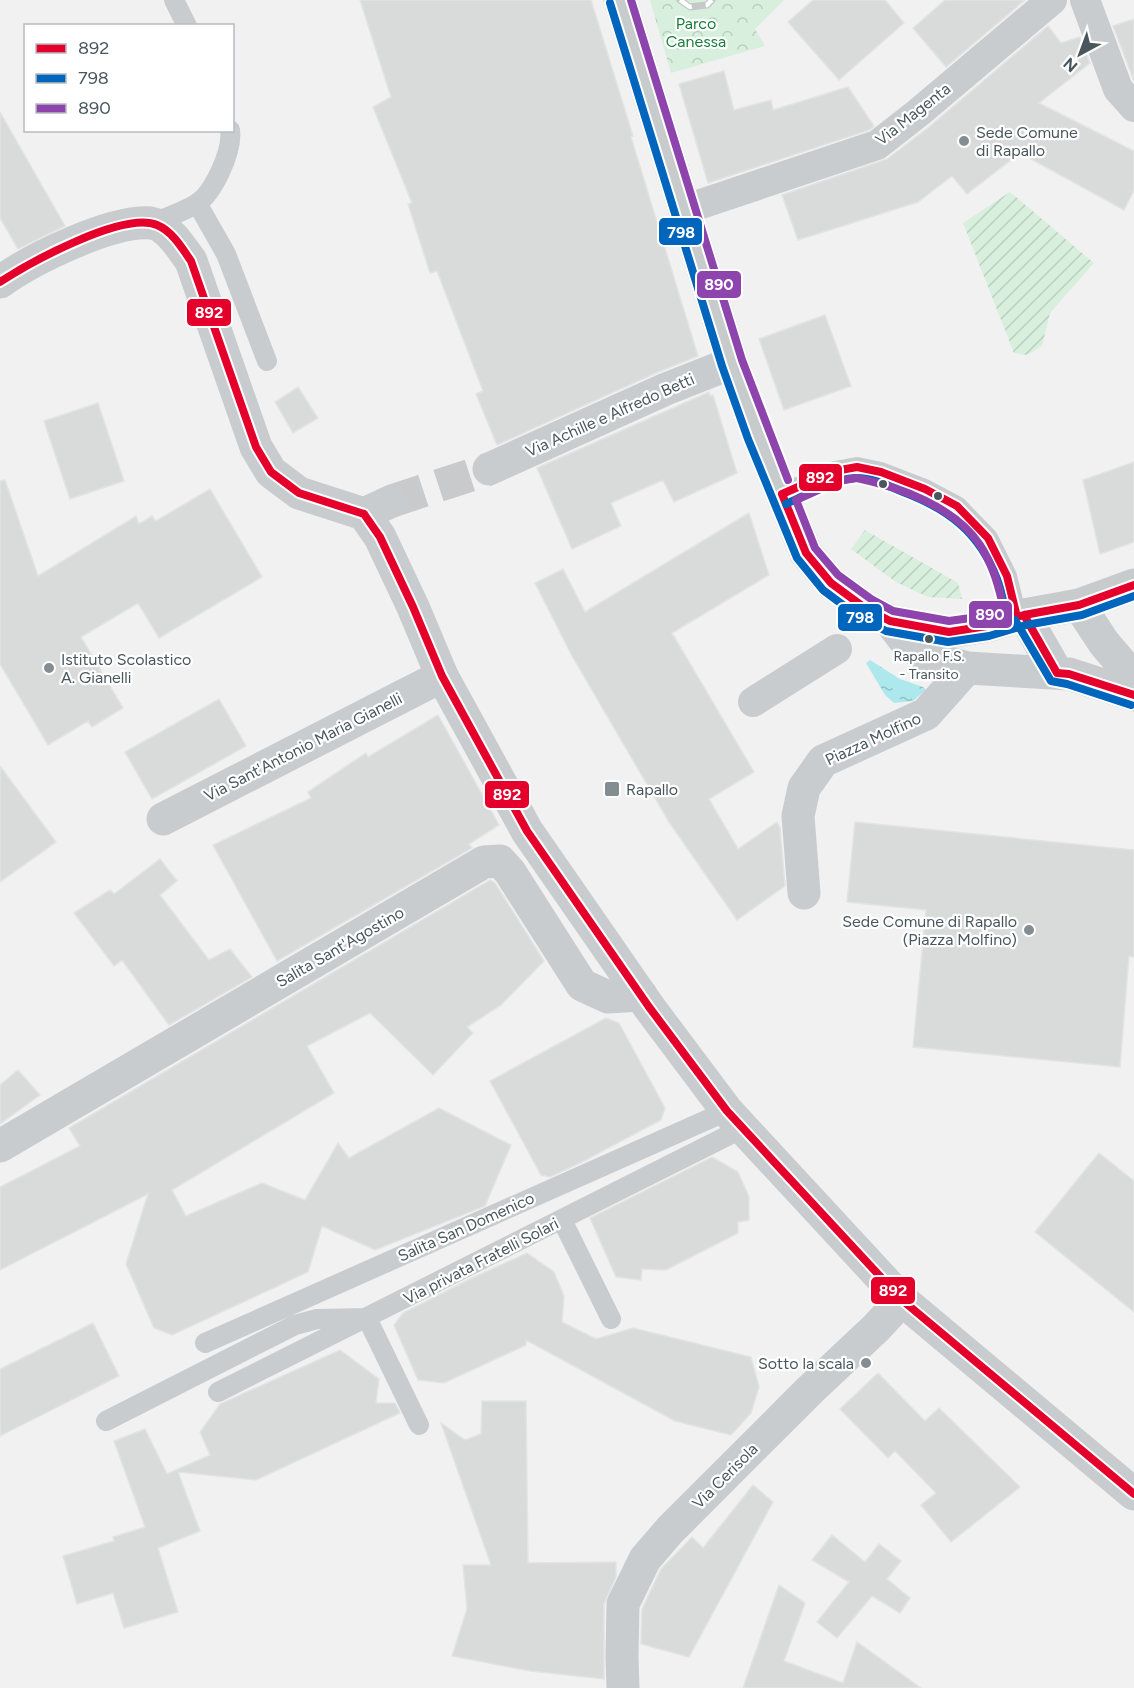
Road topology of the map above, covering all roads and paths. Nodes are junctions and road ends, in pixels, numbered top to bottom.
1 (174, 0) edge
2 (620, 0) edge
3 (1052, 0) edge
4 (1085, 0) edge
5 (186, 24) edge
6 (1134, 107) edge
7 (230, 132) edge
8 (197, 203) junction
9 (683, 210) junction
10 (153, 223) junction
11 (0, 282) edge
12 (267, 361) dead end
13 (732, 363) junction
14 (489, 469) tunnel mouth
15 (782, 494) junction
16 (1134, 585) edge
17 (1079, 605) junction
18 (1009, 619) junction
19 (890, 621) junction
20 (837, 649) dead end
21 (967, 668) junction
22 (1057, 673) junction
23 (442, 676) junction
24 (1134, 678) edge
25 (1134, 695) edge
26 (753, 702) dead end
27 (163, 819) dead end
28 (804, 892) dead end
29 (641, 995) junction
30 (735, 1119) junction
31 (0, 1146) edge
32 (562, 1220) junction
33 (902, 1300) junction
34 (367, 1318) junction
35 (610, 1319) dead end
36 (204, 1343) dead end
37 (218, 1392) dead end
38 (106, 1421) dead end
39 (419, 1425) dead end
40 (1134, 1494) edge
41 (623, 1688) edge

1 - 5 lane
2 - 9 main road
3 - 9 street, Via Magenta
4 - 6 street
7 - 8 lane
8 - 10 lane
8 - 12 lane
9 - 13 main road
10 - 11 street
10 - 23 street
13 - 14 street, Via Achille e Alfredo Betti
13 - 15 main road
15 - 18 lane
15 - 19 main road
16 - 17 main road
17 - 18 main road
17 - 24 street
18 - 19 main road
18 - 22 street
19 - 21 street
20 - 26 street
21 - 22 street
21 - 28 street, Piazza Molfino
22 - 25 street
23 - 27 street, Via Sant'Antonio Maria Gianelli
23 - 29 street
29 - 30 street
29 - 31 street, Salita Sant'Agostino
30 - 32 lane, Via privata Fratelli Solari
30 - 33 street
30 - 36 lane, Salita San Domenico
32 - 34 lane, Via privata Fratelli Solari
32 - 35 lane
33 - 40 street
33 - 41 street, Via Cerisola
34 - 37 lane, Via privata Fratelli Solari
34 - 38 lane
34 - 39 lane

